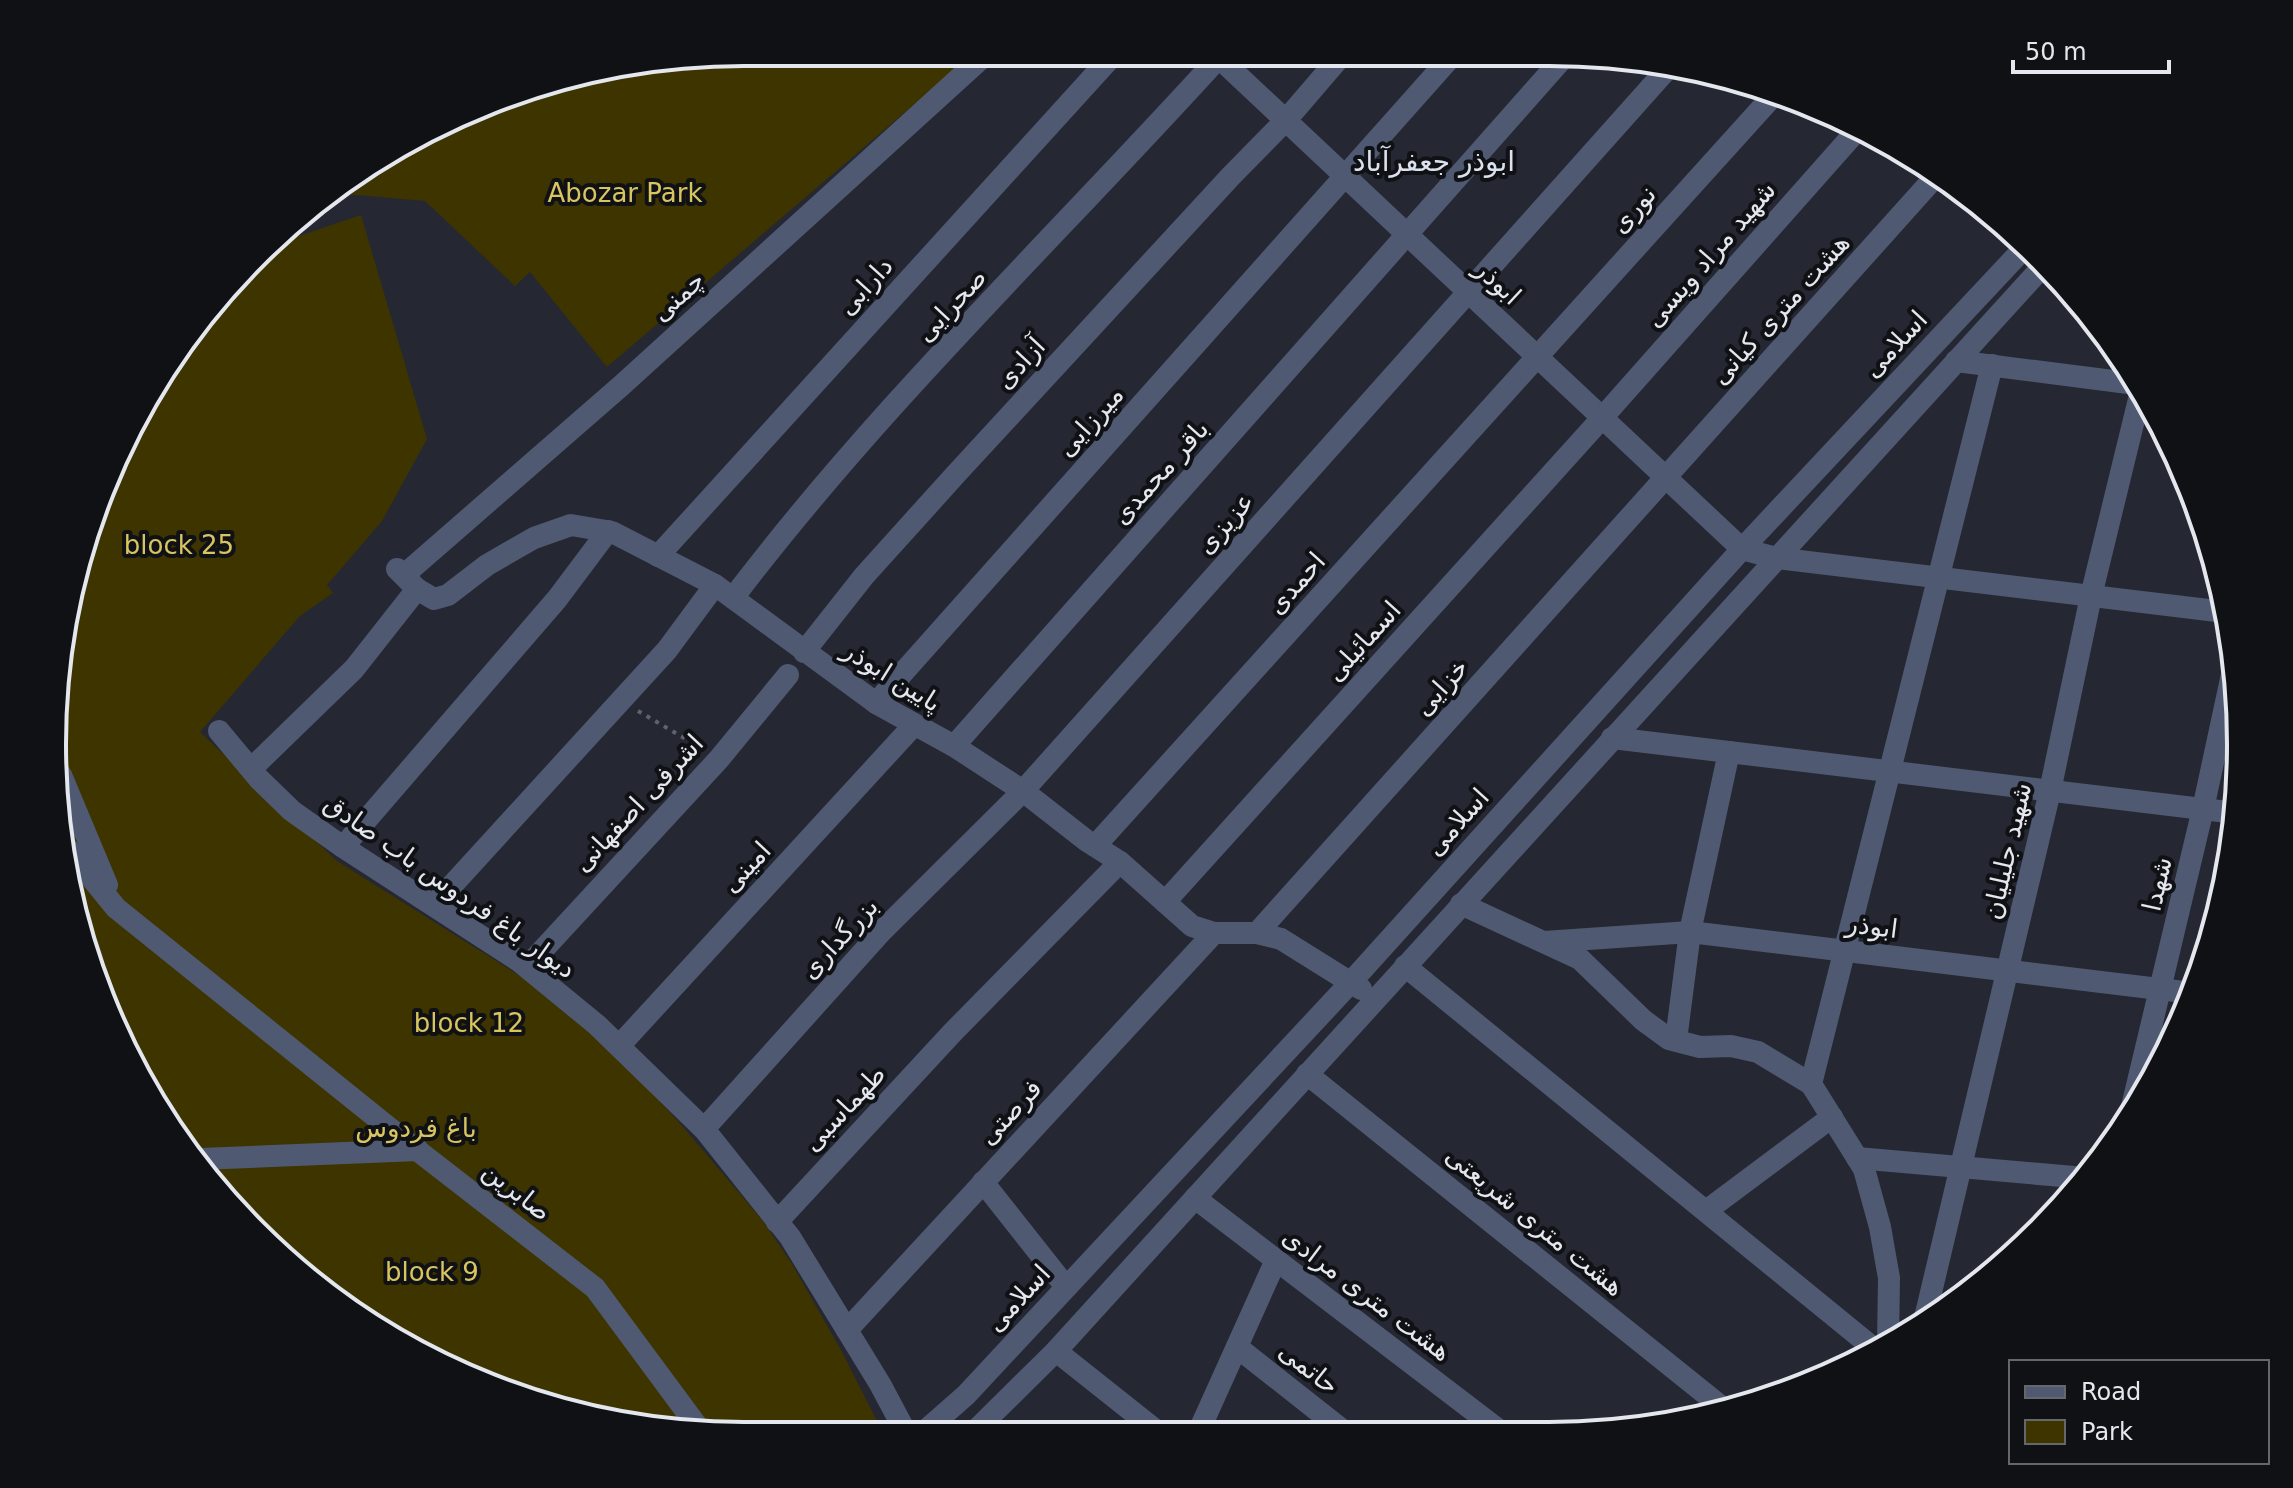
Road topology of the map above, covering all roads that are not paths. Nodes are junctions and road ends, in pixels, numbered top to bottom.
1 (973, 66) edge
2 (1103, 66) edge
3 (1210, 66) edge
4 (1229, 66) edge
5 (1332, 66) edge
6 (1443, 66) edge
7 (1556, 66) edge
8 (1661, 76) edge
9 (1767, 102) edge
10 (1286, 120) junction
11 (1851, 137) edge
12 (1345, 176) junction
13 (1930, 183) edge
14 (1407, 234) junction
15 (2018, 255) edge
16 (2036, 273) edge
17 (1468, 292) junction
18 (1538, 357) junction
19 (1956, 361) junction
20 (1992, 365) junction
21 (2122, 382) edge
22 (2137, 407) edge
23 (1602, 418) junction
24 (1666, 478) junction
25 (608, 531) junction
26 (1742, 549) junction
27 (658, 556) junction
28 (1776, 558) junction
29 (1937, 577) junction
30 (406, 578) junction
31 (715, 585) junction
32 (2091, 596) junction
33 (733, 598) junction
34 (2214, 611) edge
35 (804, 652) junction
36 (788, 675) dead end
37 (2226, 702) edge
38 (876, 703) junction
39 (914, 725) junction
40 (219, 731) dead end
41 (1612, 738) junction
42 (954, 746) junction
43 (1729, 752) junction
44 (251, 769) junction
45 (1892, 772) junction
46 (67, 790) edge
47 (1023, 791) junction
48 (2050, 791) junction
49 (2203, 809) junction
50 (2223, 811) edge
51 (1095, 846) junction
52 (343, 847) junction
53 (76, 859) edge
54 (1120, 862) junction
55 (1165, 902) junction
56 (1461, 904) junction
57 (434, 905) junction
58 (116, 908) junction
59 (1690, 932) junction
60 (1214, 933) junction
61 (1257, 933) junction
62 (1544, 942) junction
63 (1846, 951) junction
64 (1405, 966) junction
65 (527, 967) junction
66 (2007, 971) junction
67 (1352, 981) junction
68 (2160, 989) junction
69 (2180, 991) edge
70 (1375, 999) junction
71 (1676, 1040) junction
72 (619, 1046) junction
73 (1307, 1074) junction
74 (2139, 1078) edge
75 (1811, 1084) junction
76 (1832, 1117) junction
77 (704, 1129) junction
78 (418, 1150) junction
79 (1857, 1158) junction
80 (207, 1159) edge
81 (1961, 1166) junction
82 (2071, 1177) edge
83 (983, 1182) junction
84 (1195, 1198) junction
85 (1706, 1211) junction
86 (777, 1222) junction
87 (1276, 1260) junction
88 (1066, 1287) junction
89 (1928, 1307) edge
90 (847, 1330) junction
91 (1888, 1331) edge
92 (1867, 1343) edge
93 (1237, 1347) junction
94 (1056, 1351) junction
95 (1715, 1401) edge
96 (693, 1420) edge
97 (900, 1422) edge
98 (935, 1422) edge
99 (984, 1422) edge
100 (1145, 1422) edge
101 (1203, 1422) edge
102 (1332, 1422) edge
103 (1488, 1422) edge

1 - 30 street, چمنی
2 - 27 street, دارابی
3 - 33 street, صحرایی
4 - 10 street, ابوذر
5 - 10 street, آزادی
6 - 12 street, میرزایی
7 - 14 street, باقر محمدی
8 - 17 street, عزیزی
9 - 18 street, نوری
10 - 12 street, ابوذر
10 - 35 street, آزادی
11 - 23 street, شهید مراد ویسی
12 - 14 street, ابوذر
12 - 38 street, میرزایی
13 - 24 street, هشت متری کیانی
14 - 17 street, ابوذر
14 - 42 street, باقر محمدی
15 - 26 street, اسلامی
16 - 19 street
17 - 18 street, ابوذر
17 - 47 street, عزیزی
18 - 23 street, ابوذر
18 - 51 street, احمدی
19 - 20 street
19 - 28 street
20 - 21 street
20 - 29 street
22 - 32 street, شهید جلیلیان
23 - 24 street, ابوذر
23 - 55 street, اسمائیلی
24 - 26 street, ابوذر
24 - 61 street, خزایی
25 - 27 street, پایین ابوذر
25 - 30 street, پایین ابوذر
25 - 52 street
26 - 28 street
26 - 67 street, اسلامی
27 - 31 street, پایین ابوذر
28 - 29 street
28 - 41 street
29 - 32 street
29 - 45 street
30 - 44 street, چمنی
31 - 33 street, پایین ابوذر
31 - 57 street
32 - 34 street
32 - 48 street, شهید جلیلیان
33 - 35 street, پایین ابوذر
35 - 38 street, پایین ابوذر
36 - 65 street, اشرفی اصفهانی
37 - 49 street, شهدا
38 - 39 street, پایین ابوذر
39 - 42 street, پایین ابوذر
39 - 72 street, امینی
40 - 44 street, دیوار باغ فردوس باب صادق
41 - 43 street
41 - 56 street
42 - 47 street, پایین ابوذر
43 - 45 street
43 - 59 street
44 - 52 street, دیوار باغ فردوس باب صادق
45 - 48 street
45 - 63 street
46 - 58 street
47 - 51 street, پایین ابوذر
47 - 77 street, بزرگداری
48 - 49 street
48 - 66 street, شهید جلیلیان
49 - 50 street
49 - 68 street, شهدا
51 - 54 street, پایین ابوذر
52 - 57 street, دیوار باغ فردوس باب صادق
53 - 58 street, صابرین
54 - 55 street, پایین ابوذر
54 - 86 street, طهماسبی
55 - 60 street, پایین ابوذر
56 - 62 street
56 - 64 street
57 - 65 street, دیوار باغ فردوس باب صادق
58 - 78 street, صابرین
59 - 62 street, ابوذر
59 - 63 street, ابوذر
59 - 71 street
60 - 61 street, پایین ابوذر
60 - 83 street, فرصتی
61 - 67 street, پایین ابوذر
62 - 71 street
63 - 66 street, ابوذر
63 - 75 street
64 - 70 street
64 - 85 street
65 - 72 street, دیوار باغ فردوس باب صادق
66 - 68 street, ابوذر
66 - 81 street, شهید جلیلیان
67 - 70 street, پایین ابوذر
67 - 88 street, اسلامی
68 - 69 street, ابوذر
68 - 74 street, شهدا
70 - 73 street
71 - 75 street
72 - 77 street, دیوار باغ فردوس باب صادق
73 - 84 street
73 - 95 street, هشت متری شریعتی
75 - 76 street
76 - 79 street
76 - 85 street
77 - 86 street, دیوار باغ فردوس باب صادق
78 - 80 street
78 - 96 street, صابرین
79 - 81 street
79 - 91 street
81 - 82 street
81 - 89 street, شهید جلیلیان
83 - 88 street
83 - 90 street, فرصتی
84 - 87 street, هشت متری مرادی
84 - 94 street
85 - 92 street
86 - 90 street, دیوار باغ فردوس باب صادق
87 - 93 street
87 - 103 street, هشت متری مرادی
88 - 98 street, اسلامی
90 - 97 street, دیوار باغ فردوس باب صادق
93 - 101 street
93 - 102 street, حاتمی
94 - 99 street
94 - 100 street

